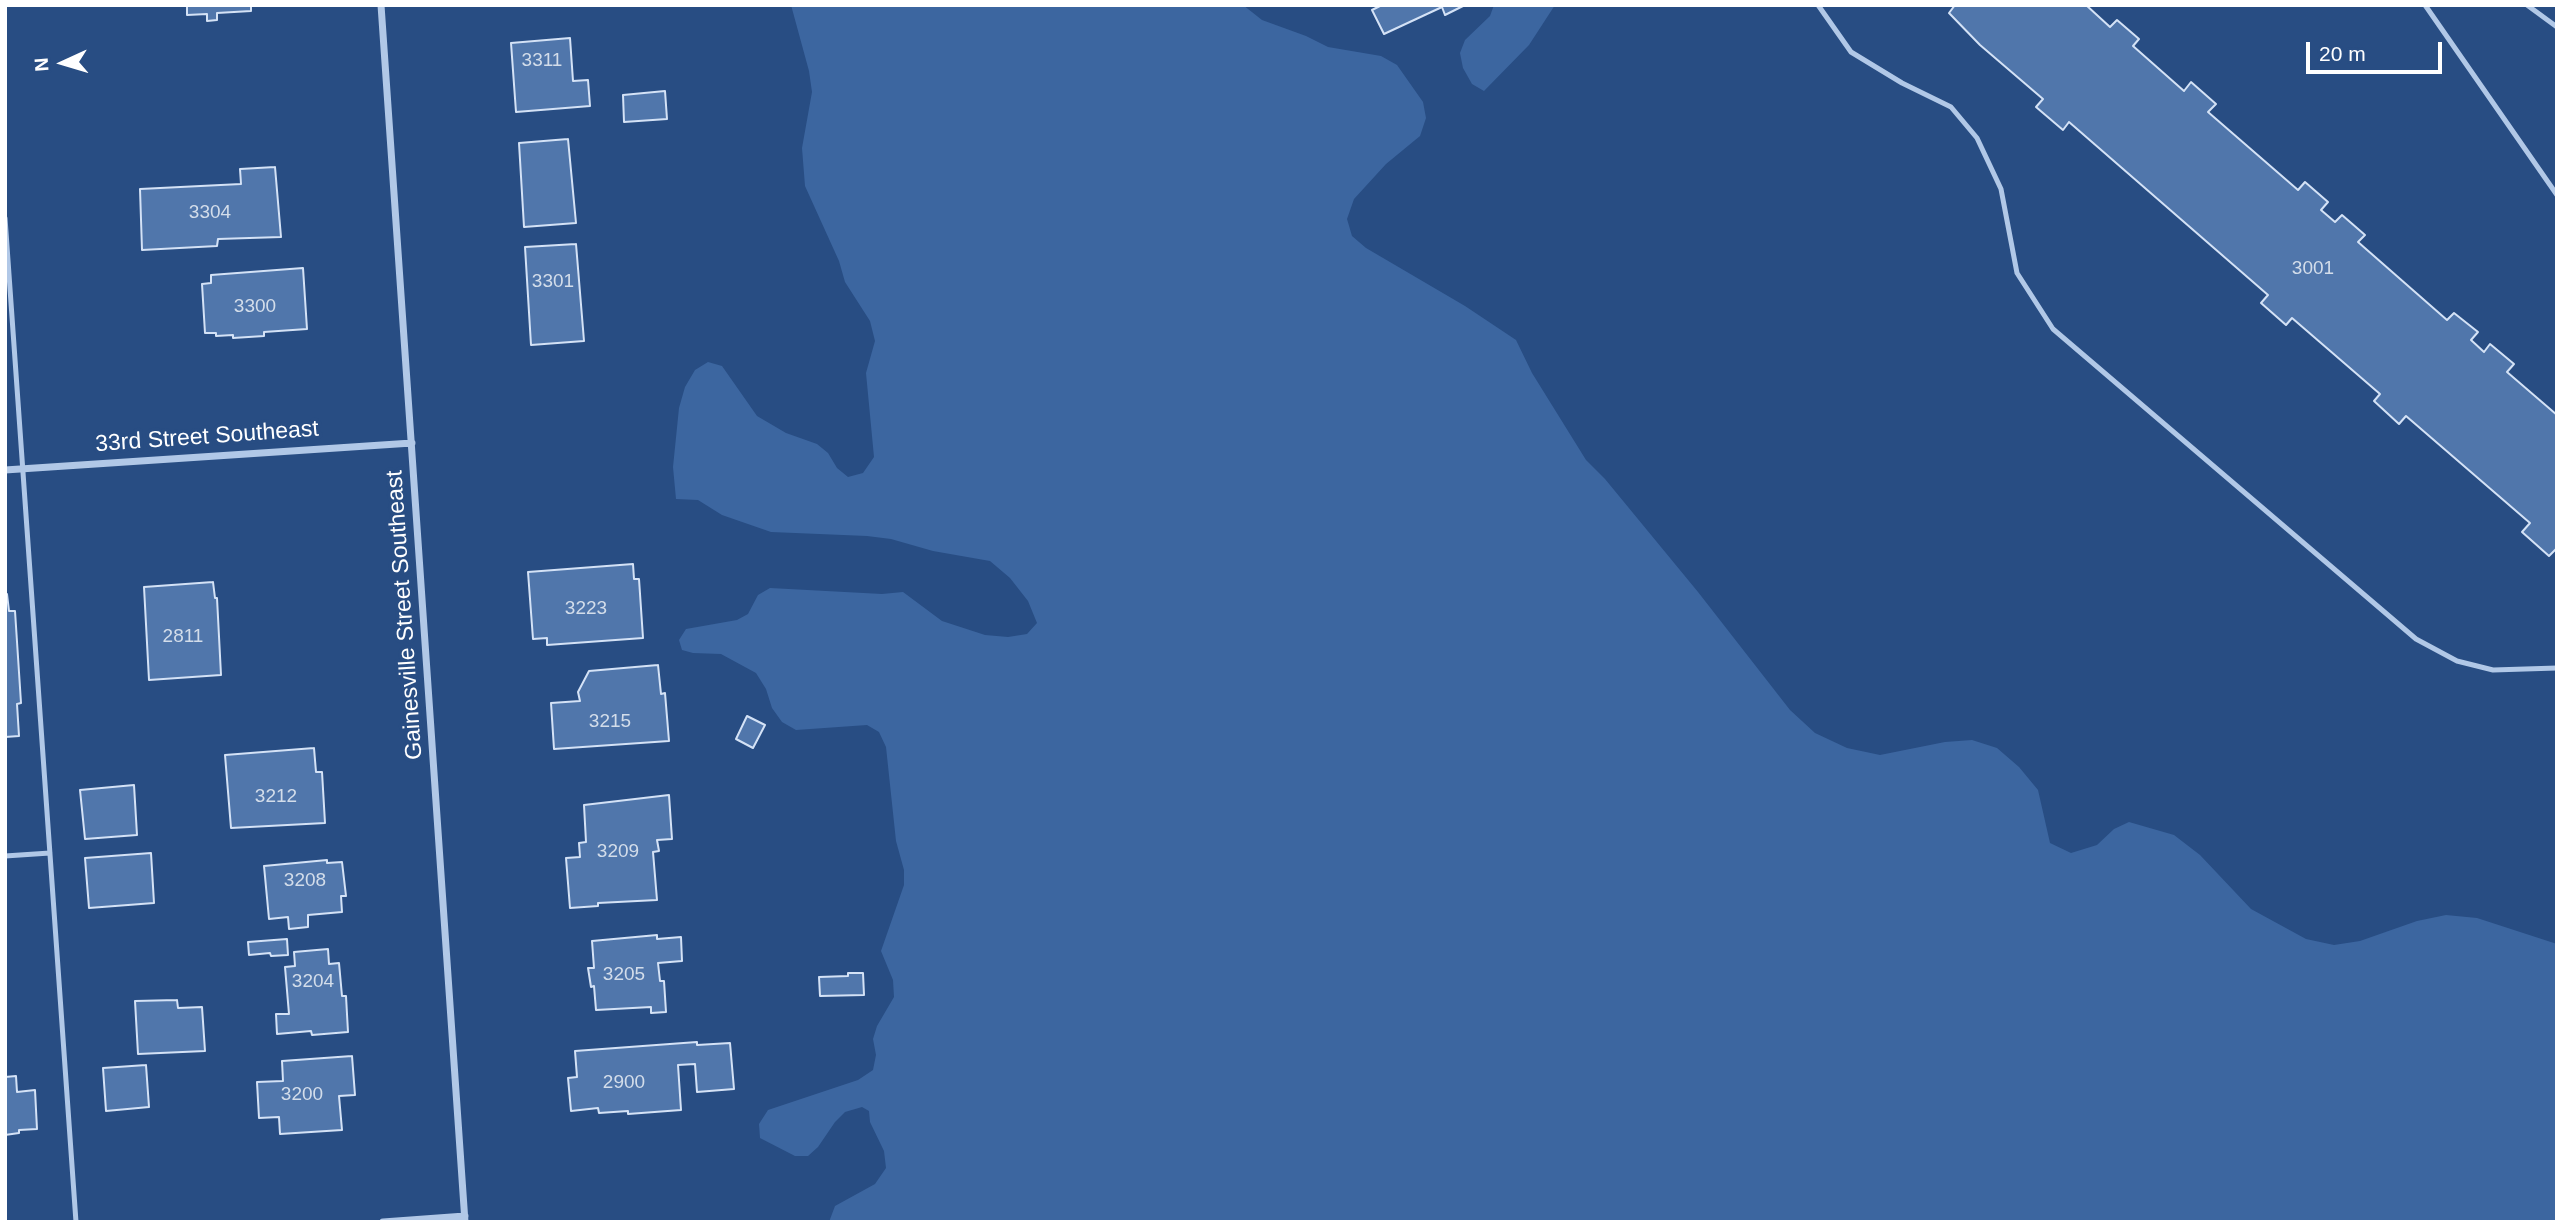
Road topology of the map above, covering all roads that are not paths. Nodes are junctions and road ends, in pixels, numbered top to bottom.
1 (381, 5) edge
2 (1818, 5) edge
3 (2425, 5) edge
4 (2528, 5) edge
5 (2557, 27) edge
6 (2557, 195) edge
7 (5, 218) edge
8 (412, 443) junction
9 (23, 469) junction
10 (5, 470) edge
11 (2557, 668) edge
12 (50, 853) junction
13 (5, 856) edge
14 (465, 1219) edge
15 (76, 1222) edge
16 (383, 1222) edge

1 - 8 street, Gainesville Street Southeast
2 - 11 lane
3 - 6 lane
4 - 5 lane
7 - 9 lane
8 - 9 street, 33rd Street Southeast
8 - 14 street, Gainesville Street Southeast
9 - 10 street, 33rd Street Southeast
9 - 12 lane
12 - 13 lane
12 - 15 lane
14 - 16 street

